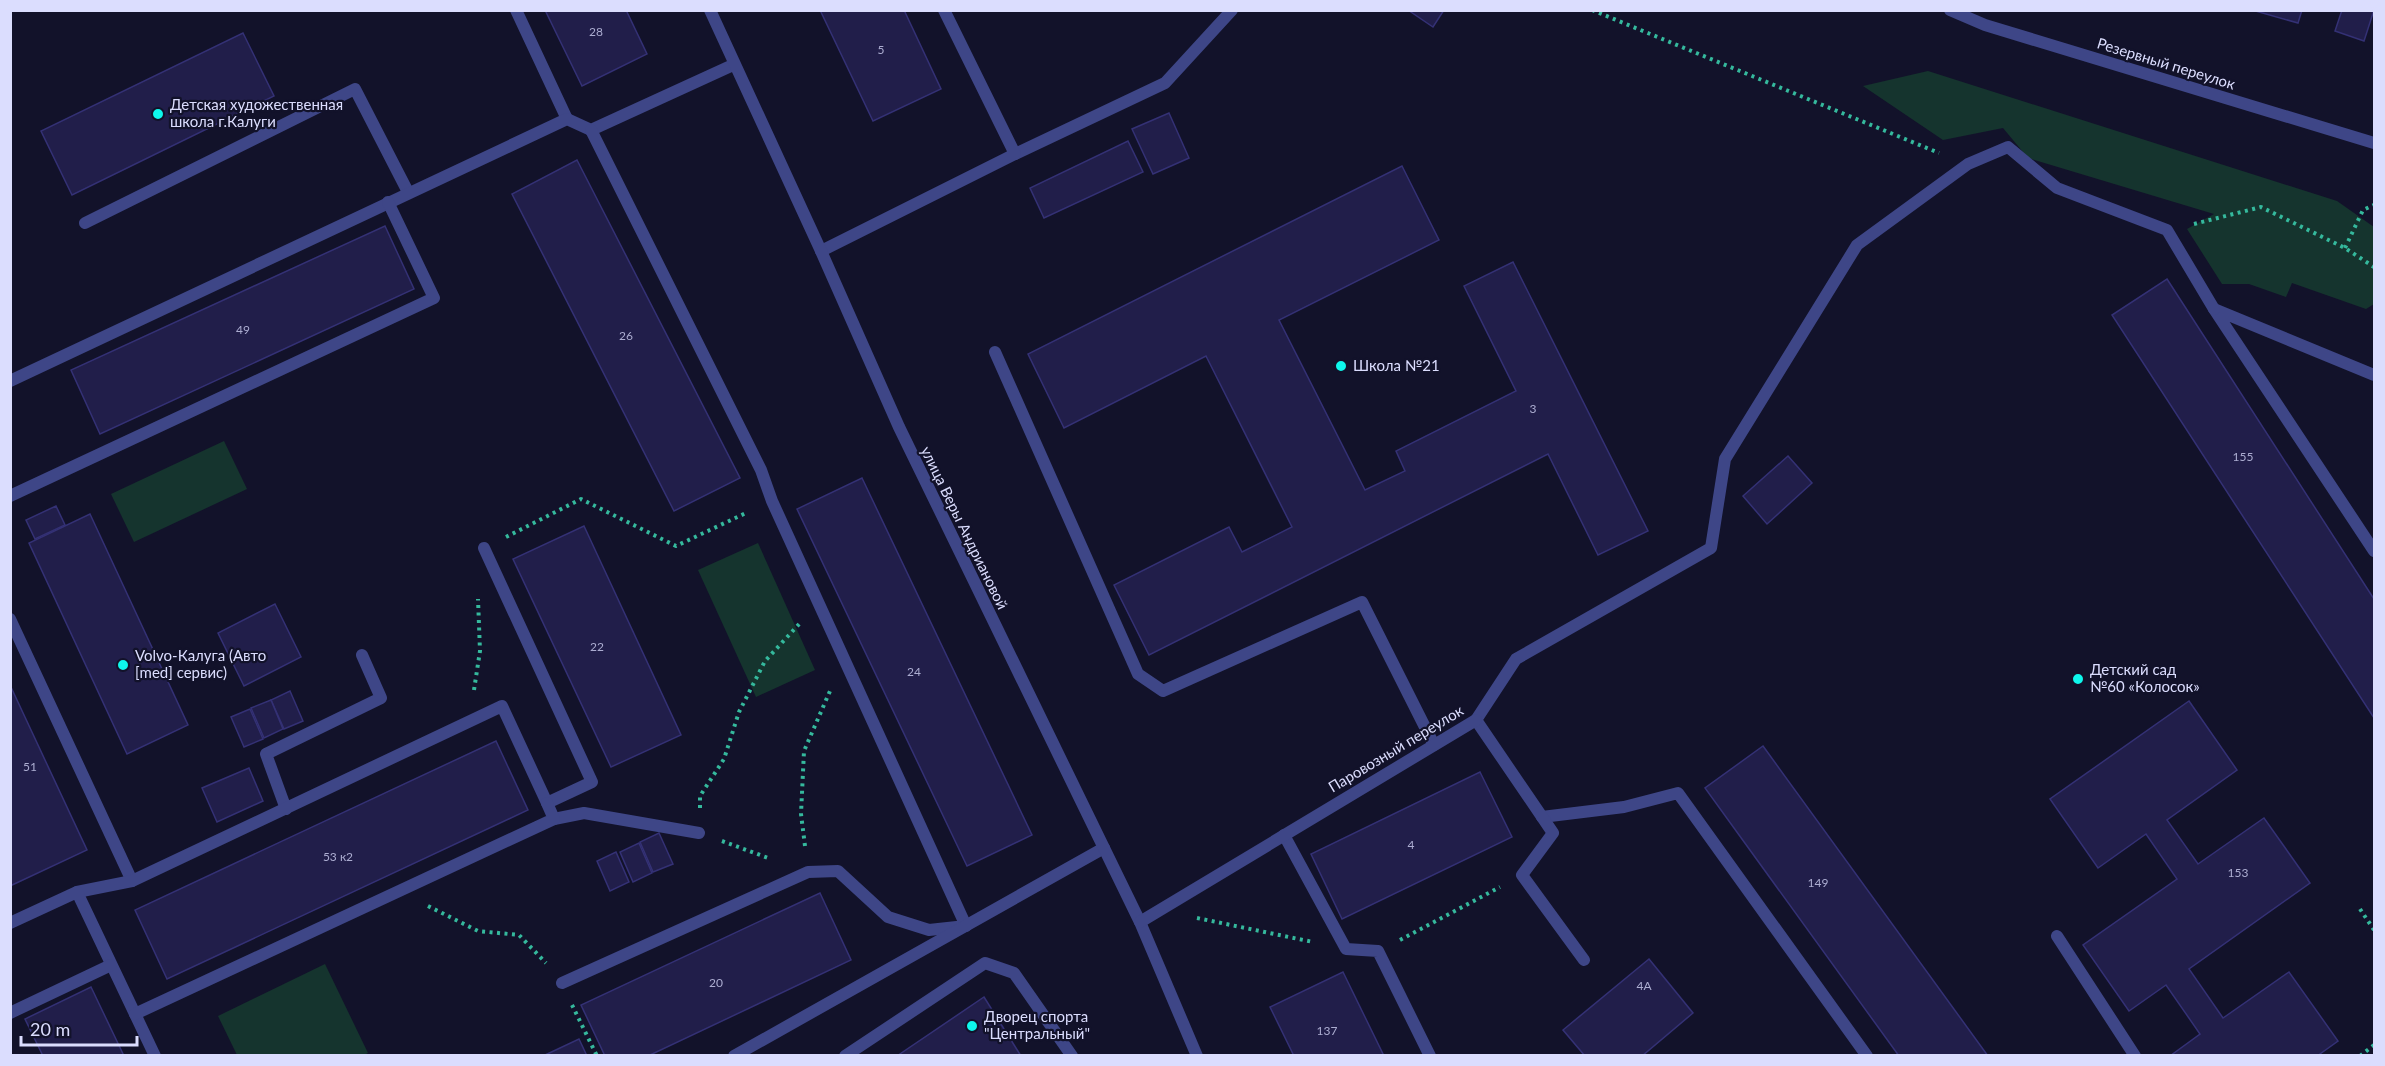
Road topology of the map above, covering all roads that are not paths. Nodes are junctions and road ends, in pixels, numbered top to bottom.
1 (516, 10) edge
2 (710, 10) edge
3 (944, 10) edge
4 (1232, 10) edge
5 (1950, 10) edge
6 (733, 65) junction
7 (567, 119) junction
8 (591, 130) junction
9 (2374, 143) edge
10 (1015, 154) junction
11 (408, 192) junction
12 (388, 202) junction
13 (85, 224) dead end
14 (821, 251) junction
15 (2214, 309) junction
16 (995, 352) dead end
17 (2374, 375) edge
18 (10, 381) edge
19 (10, 496) edge
20 (484, 548) road end
21 (2374, 551) edge
22 (10, 619) edge
23 (362, 656) dead end
24 (1476, 720) junction
25 (1434, 745) junction
26 (547, 803) junction
27 (286, 809) junction
28 (1542, 817) junction
29 (554, 819) junction
30 (699, 833) road end
31 (1284, 835) junction
32 (1104, 848) junction
33 (132, 881) junction
34 (77, 892) junction
35 (1140, 922) junction
36 (10, 923) edge
37 (966, 926) junction
38 (2057, 936) dead end
39 (1584, 960) dead end
40 (111, 965) junction
41 (562, 983) road end
42 (10, 1013) edge
43 (135, 1014) junction
44 (155, 1056) edge
45 (734, 1056) edge
46 (845, 1056) edge
47 (1072, 1056) edge
48 (1197, 1056) edge
49 (1430, 1056) edge
50 (1867, 1056) edge
51 (2135, 1056) edge

1 - 7 street
2 - 6 street, улица Веры Андриановой
3 - 10 street
4 - 10 street
5 - 9 street, Резервный переулок
6 - 8 street
6 - 14 street, улица Веры Андриановой
7 - 8 street
7 - 11 street
8 - 37 street
10 - 14 street
11 - 12 street
11 - 13 street
12 - 18 street
12 - 19 street
14 - 32 street, улица Веры Андриановой
15 - 17 street
15 - 21 street
15 - 24 street, Паровозный переулок
16 - 25 street
20 - 26 street
22 - 33 street
23 - 27 street
24 - 25 street, Паровозный переулок
24 - 28 street
25 - 31 street, Паровозный переулок
26 - 27 street
26 - 29 street
27 - 33 street
28 - 39 street
28 - 50 street
29 - 30 street
29 - 43 street
31 - 35 street, Паровозный переулок
31 - 49 street
32 - 35 street, улица Веры Андриановой
32 - 37 street
33 - 34 street
34 - 36 street
34 - 40 street
35 - 48 street, улица Веры Андриановой
37 - 41 street
37 - 45 street
38 - 51 street
40 - 42 street
40 - 43 street
43 - 44 street
46 - 47 street

